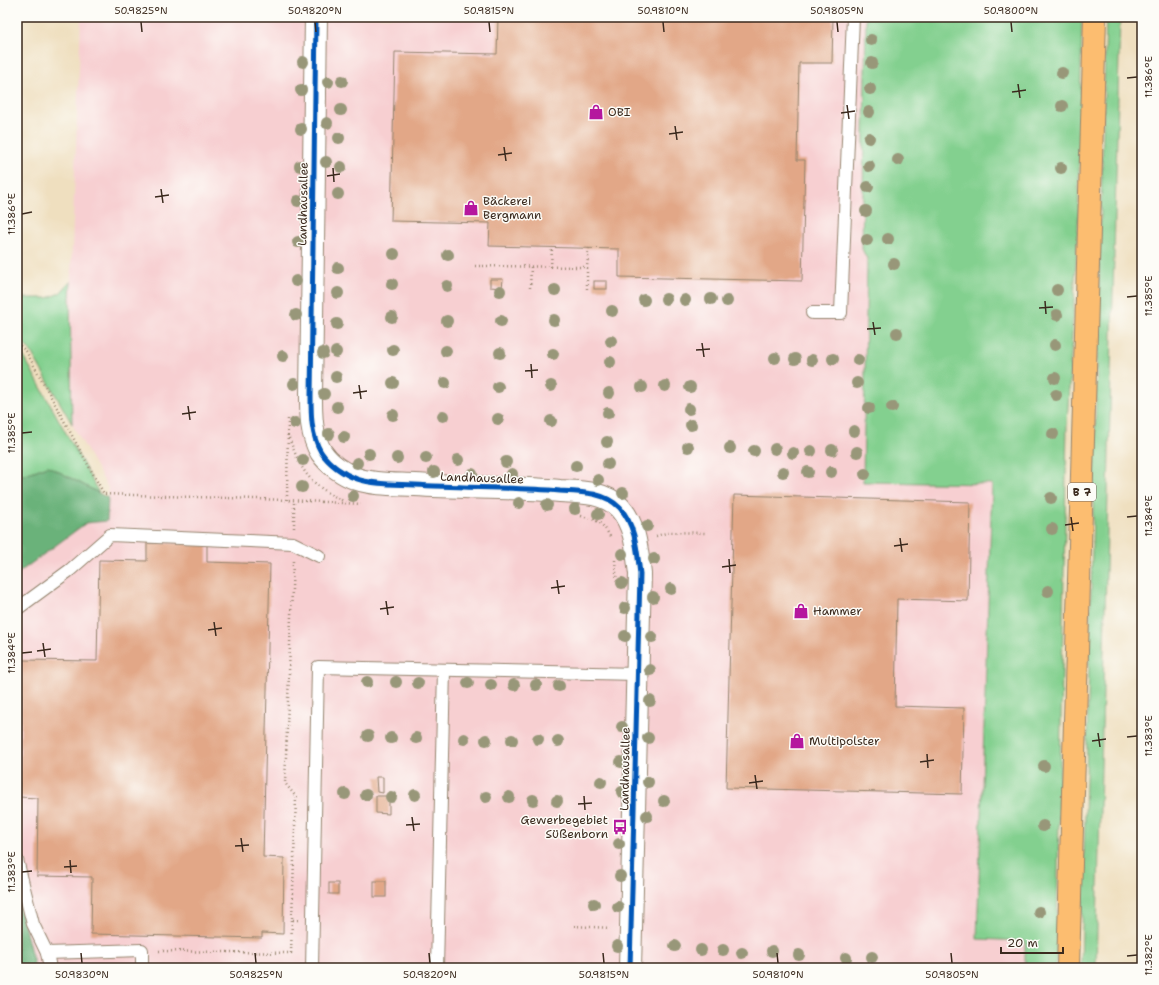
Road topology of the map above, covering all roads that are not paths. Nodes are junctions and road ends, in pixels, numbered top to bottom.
1 (316, 17) edge
2 (853, 17) edge
3 (1095, 17) edge
4 (812, 313) dead end
5 (319, 556) dead end
6 (17, 609) edge
7 (444, 670) junction
8 (637, 674) junction
9 (17, 860) edge
10 (47, 953) junction
11 (50, 968) edge
12 (142, 968) edge
13 (312, 968) edge
14 (437, 968) edge
15 (630, 968) edge
16 (1068, 968) edge

1 - 8 street, Landhausallee
2 - 4 lane
3 - 16 main road, B 7
5 - 6 lane
7 - 8 lane
7 - 13 lane
7 - 14 lane
8 - 15 street, Landhausallee
9 - 10 lane
10 - 11 lane
10 - 12 lane

